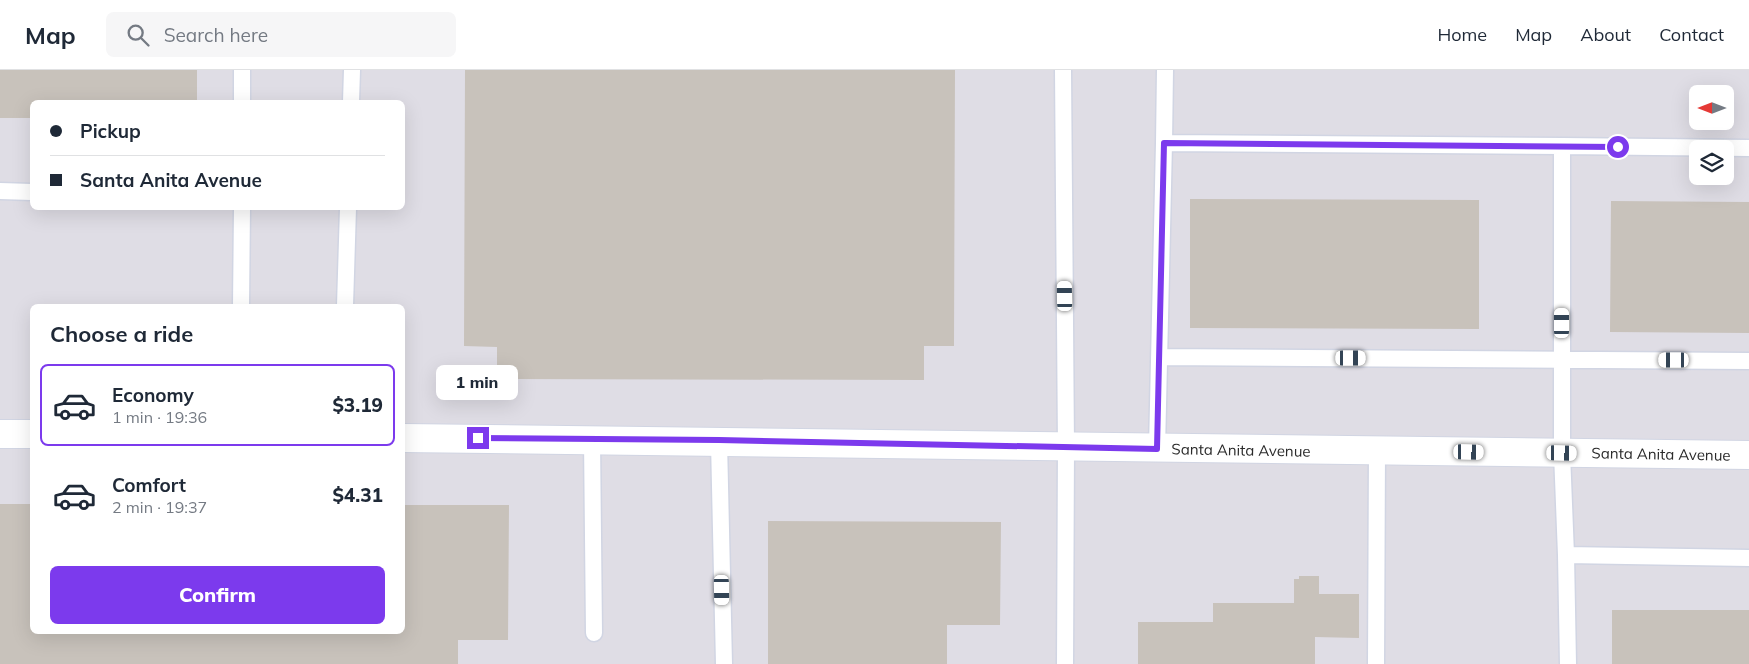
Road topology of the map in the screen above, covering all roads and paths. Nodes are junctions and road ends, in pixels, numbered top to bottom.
1 (242, 70) edge
2 (352, 70) edge
3 (1063, 70) edge
4 (1165, 70) edge
5 (242, 100) edge
6 (351, 100) edge
7 (1164, 143) junction
8 (1562, 146) junction
9 (1749, 148) edge
10 (0, 191) edge
11 (30, 192) edge
12 (242, 210) edge
13 (348, 210) edge
14 (241, 304) edge
15 (345, 304) edge
16 (1159, 357) junction
17 (1562, 360) junction
18 (1749, 361) edge
19 (0, 434) edge
20 (30, 434) edge
21 (405, 438) edge
22 (592, 439) junction
23 (719, 440) junction
24 (1066, 448) junction
25 (1157, 449) junction
26 (1377, 451) junction
27 (1562, 453) junction
28 (1749, 455) edge
29 (1566, 555) junction
30 (1749, 558) edge
31 (594, 633) dead end
32 (724, 664) edge
33 (1065, 664) edge
34 (1376, 664) edge
35 (1568, 664) edge

1 - 5 lane
2 - 6 lane
3 - 24 lane
4 - 7 lane
7 - 8 lane
7 - 16 lane
8 - 9 lane
8 - 17 lane
10 - 11 lane
12 - 14 lane
13 - 15 lane
16 - 17 lane
16 - 25 lane
17 - 18 lane
17 - 27 lane
19 - 20 street
21 - 22 street, Santa Anita Avenue
22 - 23 street, Santa Anita Avenue
22 - 31 lane
23 - 24 street, Santa Anita Avenue
23 - 32 lane
24 - 25 street, Santa Anita Avenue
24 - 33 lane
25 - 26 street, Santa Anita Avenue
26 - 27 street, Santa Anita Avenue
26 - 34 lane
27 - 28 street, Santa Anita Avenue
27 - 29 lane
29 - 30 lane
29 - 35 lane

